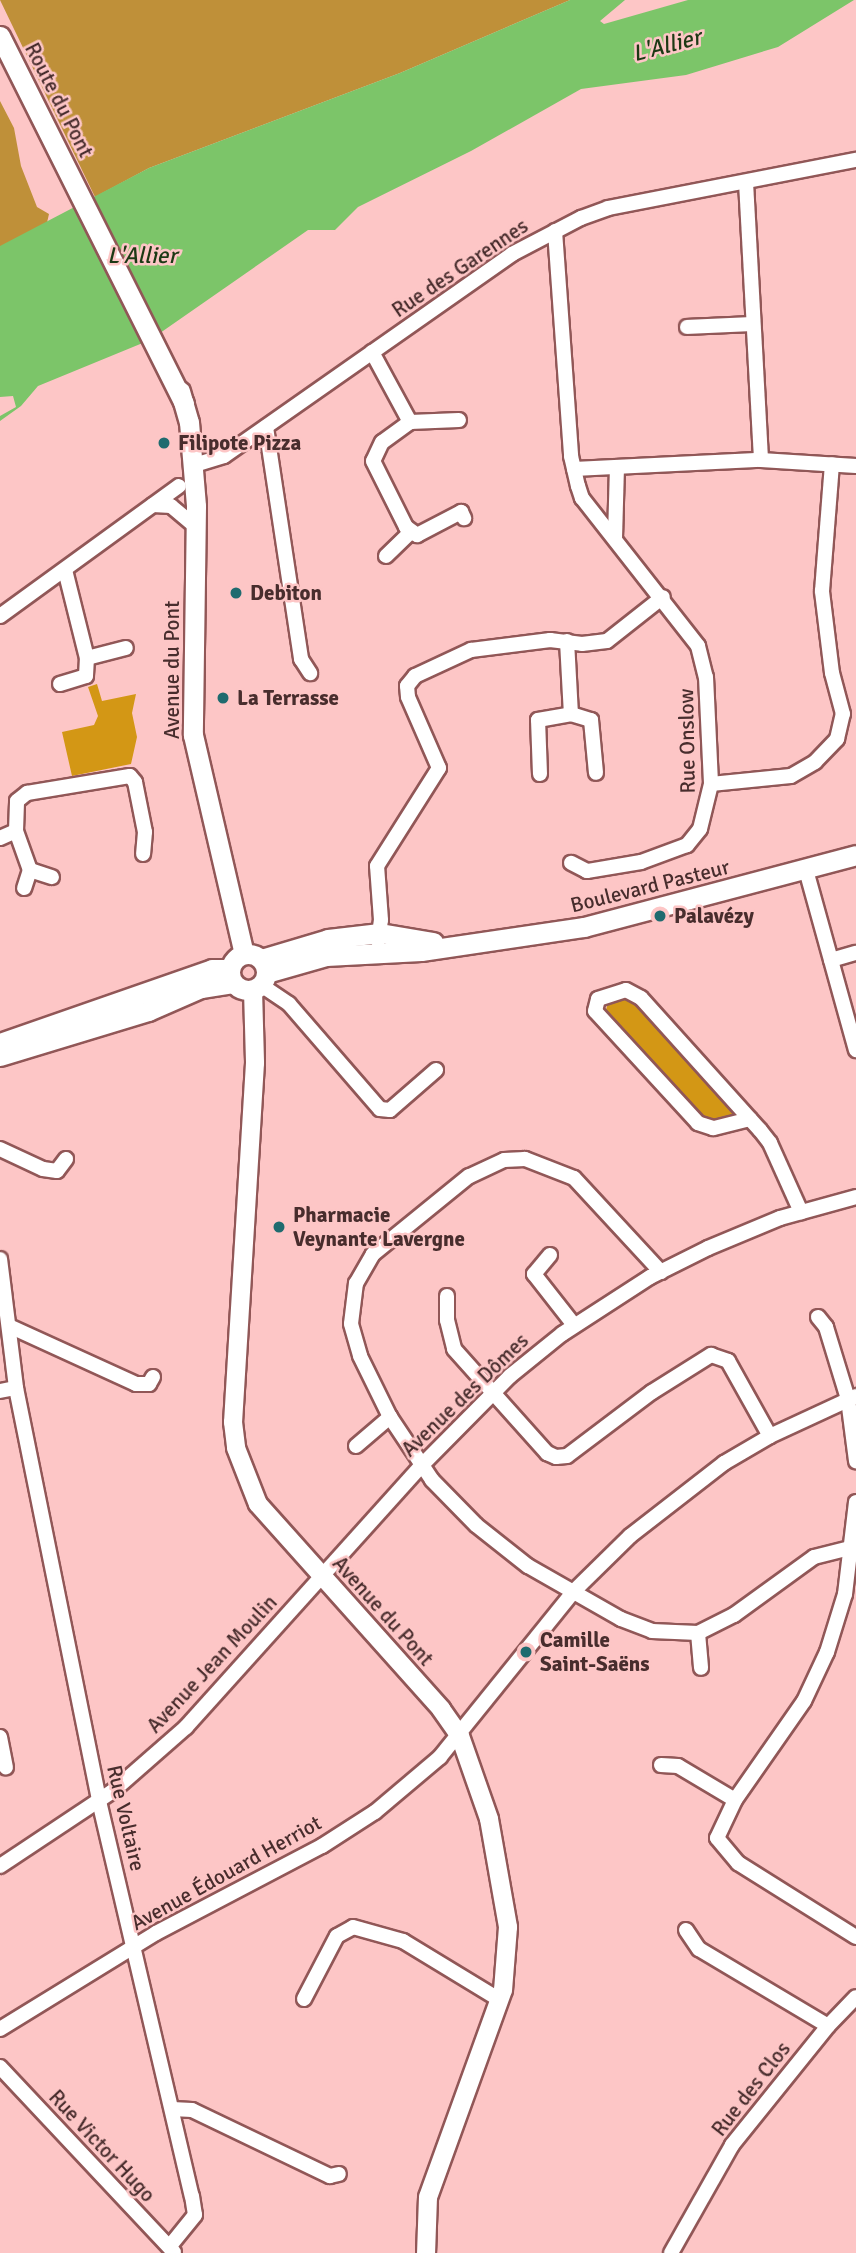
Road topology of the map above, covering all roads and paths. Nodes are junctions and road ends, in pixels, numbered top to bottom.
1 (0, 36) edge
2 (856, 160) edge
3 (746, 182) junction
4 (555, 231) junction
5 (751, 324) junction
6 (687, 327) dead end
7 (372, 352) junction
8 (180, 391) junction
9 (459, 420) dead end
10 (410, 422) junction
11 (265, 427) junction
12 (761, 460) junction
13 (201, 463) junction
14 (832, 464) junction
15 (856, 466) edge
16 (617, 468) junction
17 (574, 469) junction
18 (179, 485) dead end
19 (153, 505) junction
20 (196, 506) junction
21 (464, 518) dead end
22 (196, 527) junction
23 (410, 533) junction
24 (615, 538) junction
25 (386, 556) dead end
26 (65, 570) junction
27 (663, 597) junction
28 (0, 616) edge
29 (567, 641) junction
30 (126, 648) dead end
31 (87, 658) junction
32 (310, 673) dead end
33 (60, 684) dead end
34 (571, 714) junction
35 (596, 772) dead end
36 (540, 774) dead end
37 (711, 784) junction
38 (16, 831) junction
39 (0, 838) edge
40 (143, 854) dead end
41 (856, 855) edge
42 (571, 863) dead end
43 (30, 870) junction
44 (806, 870) junction
45 (52, 877) dead end
46 (24, 888) dead end
47 (380, 933) junction
48 (451, 945) junction
49 (375, 952) junction
50 (856, 953) edge
51 (831, 960) junction
52 (257, 972) junction
53 (231, 976) junction
54 (0, 1043) edge
55 (856, 1050) edge
56 (0, 1056) edge
57 (436, 1070) dead end
58 (750, 1119) junction
59 (0, 1149) edge
60 (66, 1159) dead end
61 (856, 1198) edge
62 (800, 1212) junction
63 (550, 1255) dead end
64 (0, 1259) edge
65 (661, 1272) junction
66 (1, 1282) edge
67 (447, 1296) dead end
68 (818, 1317) dead end
69 (574, 1325) junction
70 (9, 1326) junction
71 (153, 1377) dead end
72 (16, 1388) junction
73 (0, 1391) edge
74 (493, 1392) junction
75 (852, 1398) edge
76 (390, 1417) junction
77 (770, 1436) junction
78 (356, 1446) dead end
79 (856, 1461) edge
80 (422, 1465) junction
81 (856, 1502) edge
82 (851, 1548) junction
83 (322, 1577) junction
84 (573, 1592) junction
85 (698, 1633) junction
86 (701, 1668) dead end
87 (460, 1736) junction
88 (0, 1737) edge
89 (661, 1765) dead end
90 (6, 1767) dead end
91 (93, 1767) junction
92 (128, 1777) junction
93 (736, 1800) junction
94 (99, 1801) junction
95 (0, 1866) edge
96 (687, 1930) dead end
97 (856, 1937) edge
98 (136, 1947) junction
99 (856, 1997) edge
100 (303, 1999) dead end
101 (500, 2000) junction
102 (828, 2026) junction
103 (0, 2029) edge
104 (0, 2067) edge
105 (172, 2109) junction
106 (340, 2174) dead end
107 (172, 2250) edge
108 (426, 2253) edge
109 (671, 2253) edge

1 - 8 main road, Route du Pont
2 - 3 street, Rue des Garennes
3 - 4 street, Rue des Garennes
3 - 5 street
4 - 7 street, Rue des Garennes
4 - 17 street, Rue Onslow
5 - 6 street
5 - 12 street
7 - 10 street
7 - 11 street, Rue des Garennes
8 - 13 main road, Avenue du Pont
8 - 20 main road, Avenue du Pont
9 - 10 street
10 - 23 street
11 - 13 street, Rue des Garennes
11 - 32 street
12 - 14 street
12 - 16 street
13 - 20 main road, Avenue du Pont
14 - 15 street
14 - 37 street
16 - 17 street
16 - 24 street
17 - 24 street, Rue Onslow
18 - 19 street
19 - 22 street
19 - 26 street
20 - 22 main road, Avenue du Pont
21 - 23 street
22 - 52 main road, Avenue du Pont
23 - 25 street
24 - 27 street, Rue Onslow
26 - 28 street
26 - 31 street
27 - 29 street
27 - 37 street, Rue Onslow
29 - 34 street
29 - 47 street
30 - 31 street
31 - 33 street
34 - 35 street
34 - 36 street
37 - 42 street, Rue Onslow
38 - 39 street
38 - 40 street
38 - 43 street
41 - 44 main road, Boulevard Pasteur
43 - 45 street
43 - 46 street
44 - 48 main road, Boulevard Pasteur
44 - 51 street
47 - 48 main road, Boulevard Pasteur
47 - 49 street
47 - 52 main road, Boulevard Pasteur
48 - 49 main road, Boulevard Pasteur
49 - 52 main road, Boulevard Pasteur
50 - 51 street
51 - 55 street
52 - 53 main road
52 - 53 main road
52 - 57 street
52 - 83 street, Avenue du Pont
53 - 54 main road
53 - 56 main road
58 - 58 street
58 - 62 street
59 - 60 street
61 - 62 street, Avenue des Dômes
62 - 65 street, Avenue des Dômes
63 - 69 street
64 - 66 street, Rue Voltaire
65 - 69 street, Avenue des Dômes
65 - 76 street
66 - 70 street, Rue Voltaire
67 - 74 street
68 - 75 street
69 - 74 street, Avenue des Dômes
70 - 71 street
70 - 72 street, Rue Voltaire
72 - 73 street
72 - 91 street, Rue Voltaire
74 - 77 street
74 - 80 street, Avenue des Dômes
75 - 77 street, Avenue Édouard Herriot
75 - 79 street
76 - 78 street
76 - 80 street
77 - 84 street, Avenue Édouard Herriot
80 - 83 street, Avenue des Dômes
80 - 84 street
81 - 82 street
82 - 85 street
82 - 93 street
83 - 87 street, Avenue du Pont
83 - 92 street, Avenue Jean Moulin
84 - 85 street
84 - 87 street, Avenue Édouard Herriot
85 - 86 street
87 - 98 street, Avenue Édouard Herriot
87 - 101 street, Avenue du Pont
88 - 90 street
89 - 93 street
91 - 92 street
91 - 94 street, Rue Voltaire
92 - 94 street, Avenue Jean Moulin
93 - 97 street
94 - 95 street, Avenue Jean Moulin
94 - 98 street, Rue Voltaire
96 - 102 street
98 - 103 street, Avenue Édouard Herriot
98 - 105 street, Rue Voltaire
99 - 102 street, Rue des Clos
100 - 101 street
101 - 108 street, Avenue du Pont
102 - 109 street, Rue des Clos
104 - 107 street, Rue Victor Hugo
105 - 106 street
105 - 107 street, Rue Voltaire

